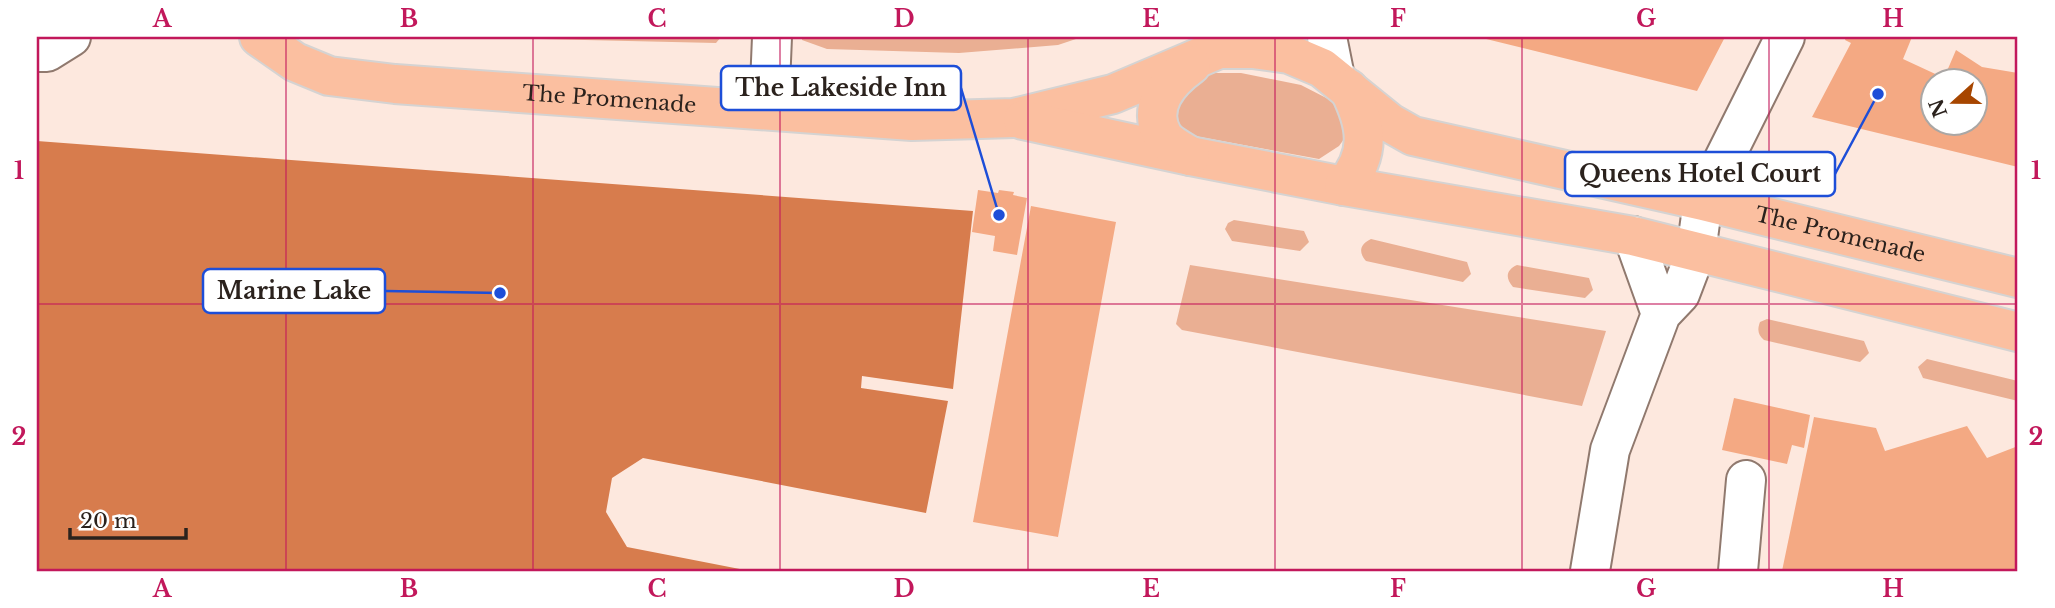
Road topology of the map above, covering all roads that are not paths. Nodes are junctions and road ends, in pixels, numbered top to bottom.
1 (71, 37) edge
2 (259, 37) edge
3 (772, 37) edge
4 (1327, 37) edge
5 (1785, 37) edge
6 (1219, 47) edge
7 (37, 51) edge
8 (1342, 83) junction
9 (769, 109) junction
10 (1014, 118) junction
11 (1189, 156) junction
12 (1344, 186) junction
13 (1703, 201) junction
14 (1633, 236) junction
15 (1696, 252) junction
16 (1925, 255) junction
17 (2018, 278) edge
18 (1905, 304) junction
19 (1661, 314) junction
20 (2018, 332) edge
21 (1746, 480) dead end
22 (1590, 571) edge
23 (1738, 571) edge

1 - 7 street
2 - 9 main road, The Promenade
3 - 9 street
4 - 8 street
5 - 13 street
6 - 8 main road, The Promenade
6 - 10 main road, The Promenade
6 - 11 main road, The Promenade
8 - 12 main road
8 - 13 main road, The Promenade
9 - 10 main road, The Promenade
10 - 11 main road, The Promenade
11 - 12 main road, The Promenade
12 - 14 main road, The Promenade
13 - 15 street
13 - 16 main road, The Promenade
14 - 15 main road, The Promenade
14 - 19 street
15 - 18 main road, The Promenade
15 - 19 street
16 - 17 main road, The Promenade
16 - 18 main road
18 - 20 main road, The Promenade
19 - 22 street
21 - 23 street

